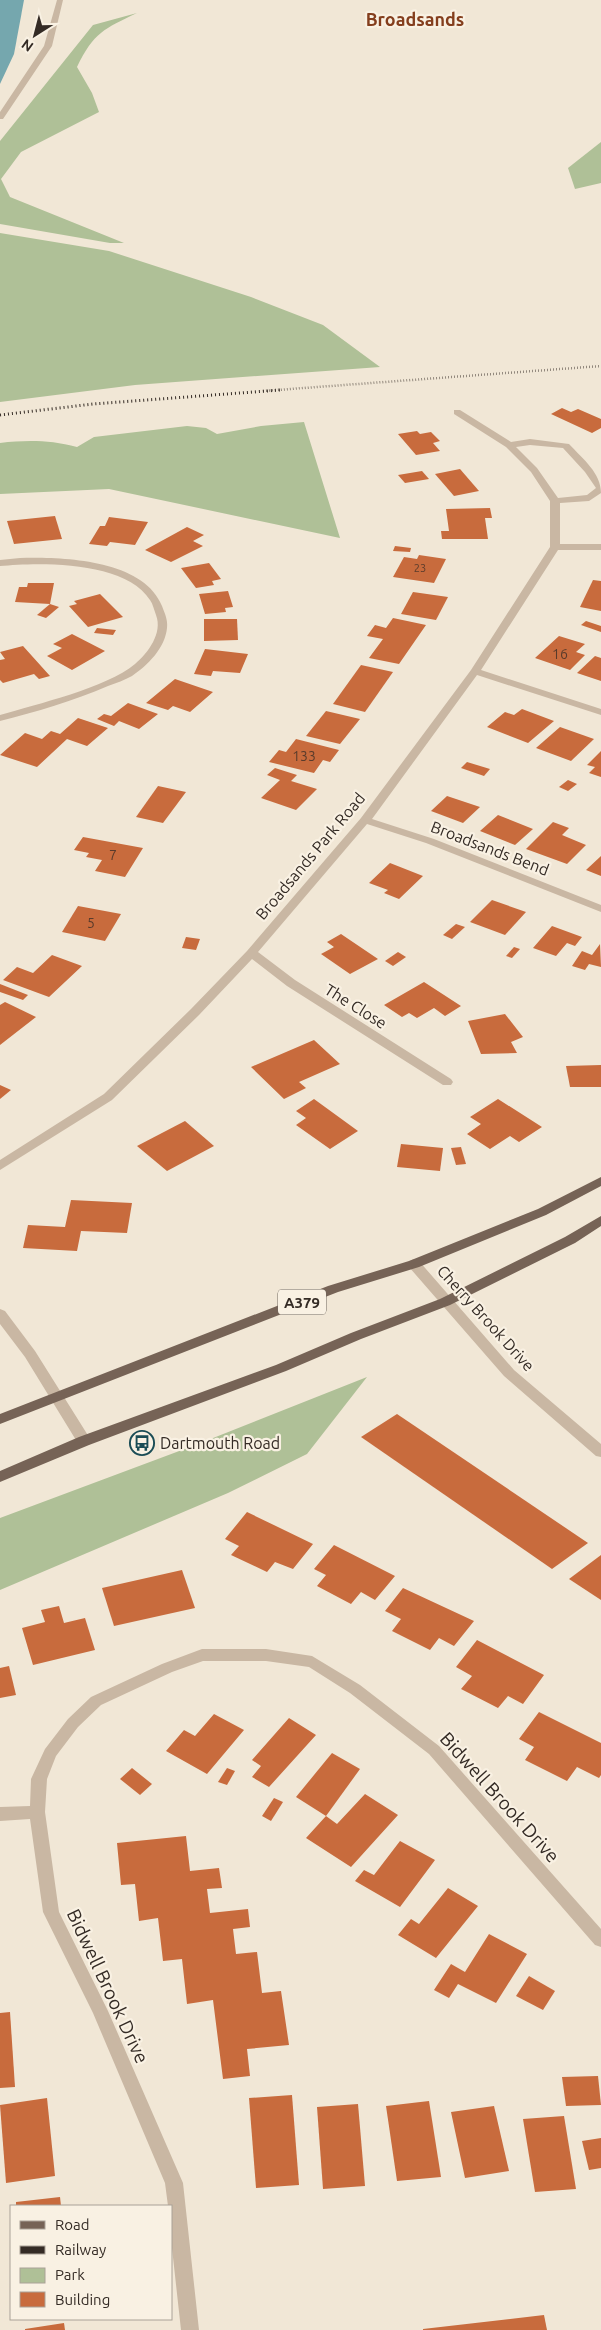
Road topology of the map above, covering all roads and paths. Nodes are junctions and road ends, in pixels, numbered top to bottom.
1 (60, 0) edge
2 (0, 117) edge
3 (457, 412) dead end
4 (509, 445) junction
5 (555, 501) junction
6 (555, 547) junction
7 (601, 547) edge
8 (0, 563) edge
9 (475, 672) junction
10 (601, 712) edge
11 (0, 718) edge
12 (365, 820) junction
13 (601, 909) edge
14 (251, 953) junction
15 (447, 1082) dead end
16 (0, 1166) edge
17 (601, 1181) edge
18 (601, 1220) edge
19 (414, 1264) junction
20 (445, 1302) junction
21 (0, 1314) edge
22 (55, 1397) junction
23 (0, 1419) edge
24 (84, 1441) junction
25 (601, 1452) edge
26 (0, 1477) edge
27 (37, 1812) junction
28 (0, 1814) edge
29 (601, 1940) edge
30 (190, 2330) edge

1 - 2 street
3 - 4 street
4 - 5 street
4 - 5 street
5 - 6 street
6 - 7 street
6 - 9 street, Broadsands Park Road
8 - 11 street
9 - 10 street
9 - 12 street, Broadsands Park Road
12 - 13 street, Broadsands Bend
12 - 14 street, Broadsands Park Road
14 - 15 street, The Close
14 - 16 street, Broadsands Park Road
17 - 19 main road, A379
18 - 20 main road
19 - 20 street, Cherry Brook Drive
19 - 22 main road, A379
20 - 24 main road
20 - 25 street, Cherry Brook Drive
21 - 22 street
22 - 23 main road, A379
22 - 24 street
24 - 26 main road
27 - 28 street
27 - 29 street, Bidwell Brook Drive
27 - 30 street, Bidwell Brook Drive

